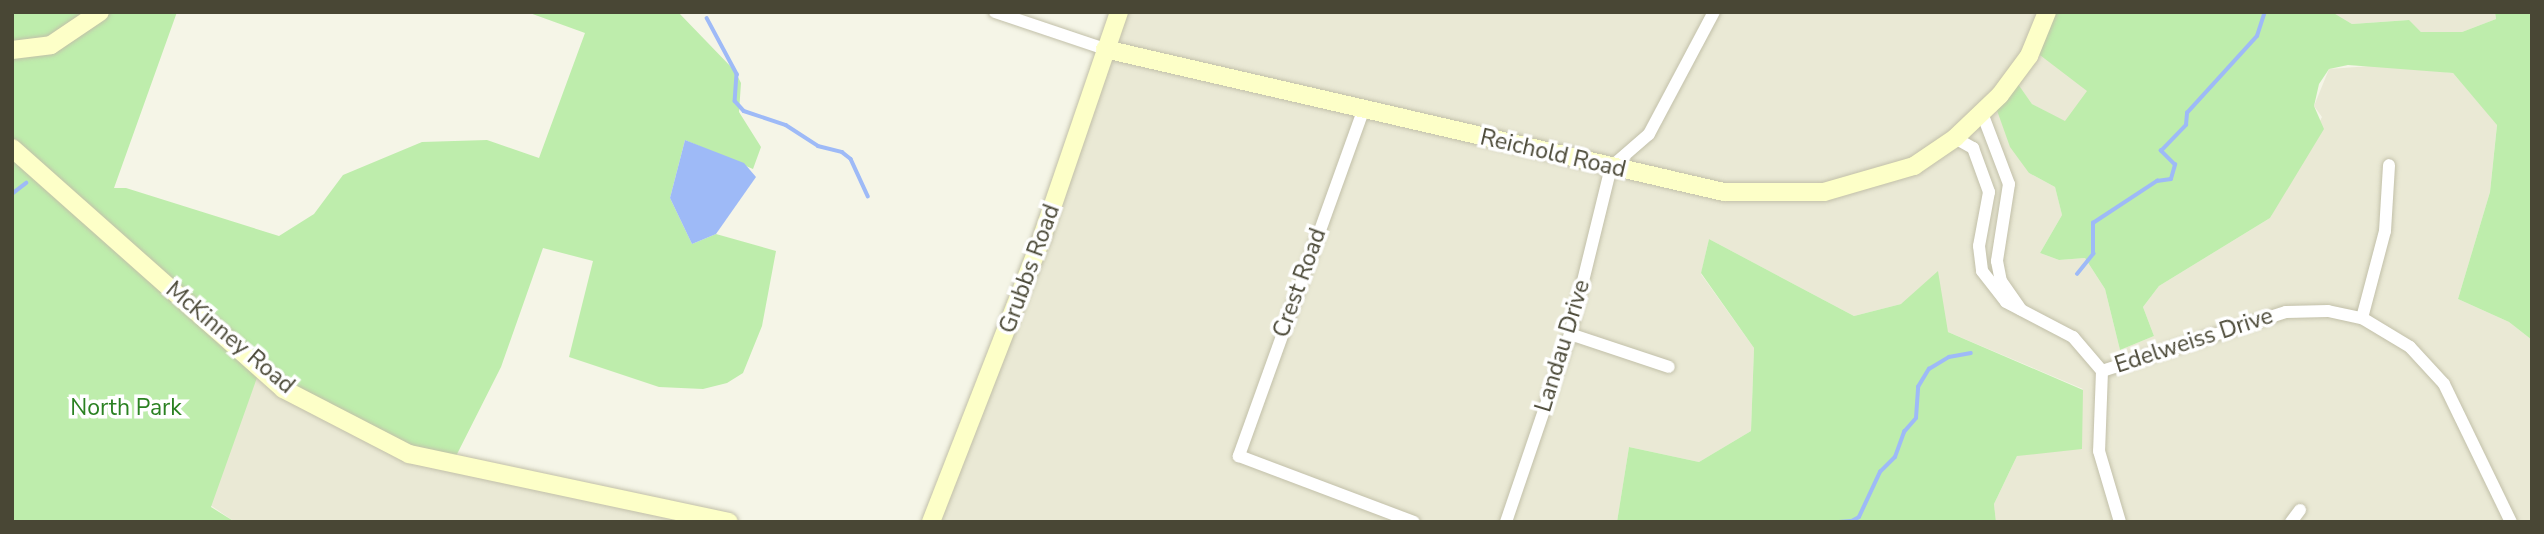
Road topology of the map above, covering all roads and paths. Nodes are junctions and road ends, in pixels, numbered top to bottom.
1 (100, 12) edge
2 (995, 12) edge
3 (1119, 12) edge
4 (1714, 12) edge
5 (2047, 12) edge
6 (1105, 49) junction
7 (12, 50) edge
8 (1363, 111) junction
9 (1982, 113) junction
10 (1955, 138) junction
11 (12, 148) edge
12 (2389, 165) dead end
13 (1611, 167) junction
14 (2021, 310) junction
15 (2362, 318) junction
16 (1570, 334) junction
17 (1670, 368) dead end
18 (2102, 371) junction
19 (2300, 510) dead end
20 (729, 522) edge
21 (931, 522) edge
22 (1414, 522) edge
23 (1506, 522) edge
24 (2120, 522) edge
25 (2291, 522) edge
26 (2511, 522) edge

1 - 7 street
2 - 6 street, Reichold Road
3 - 6 street, Grubbs Road
4 - 13 street
5 - 9 street, Reichold Road
6 - 8 street, Reichold Road
6 - 21 street, Grubbs Road
8 - 13 street, Reichold Road
8 - 22 street, Crest Road
9 - 10 street, Reichold Road
9 - 14 street
10 - 13 street, Reichold Road
10 - 14 street
11 - 20 street, McKinney Road
12 - 15 street
13 - 16 street, Landau Drive
14 - 18 street
15 - 18 street, Edelweiss Drive
15 - 26 street, Edelweiss Drive
16 - 17 street
16 - 23 street, Landau Drive
18 - 24 street
19 - 25 street

